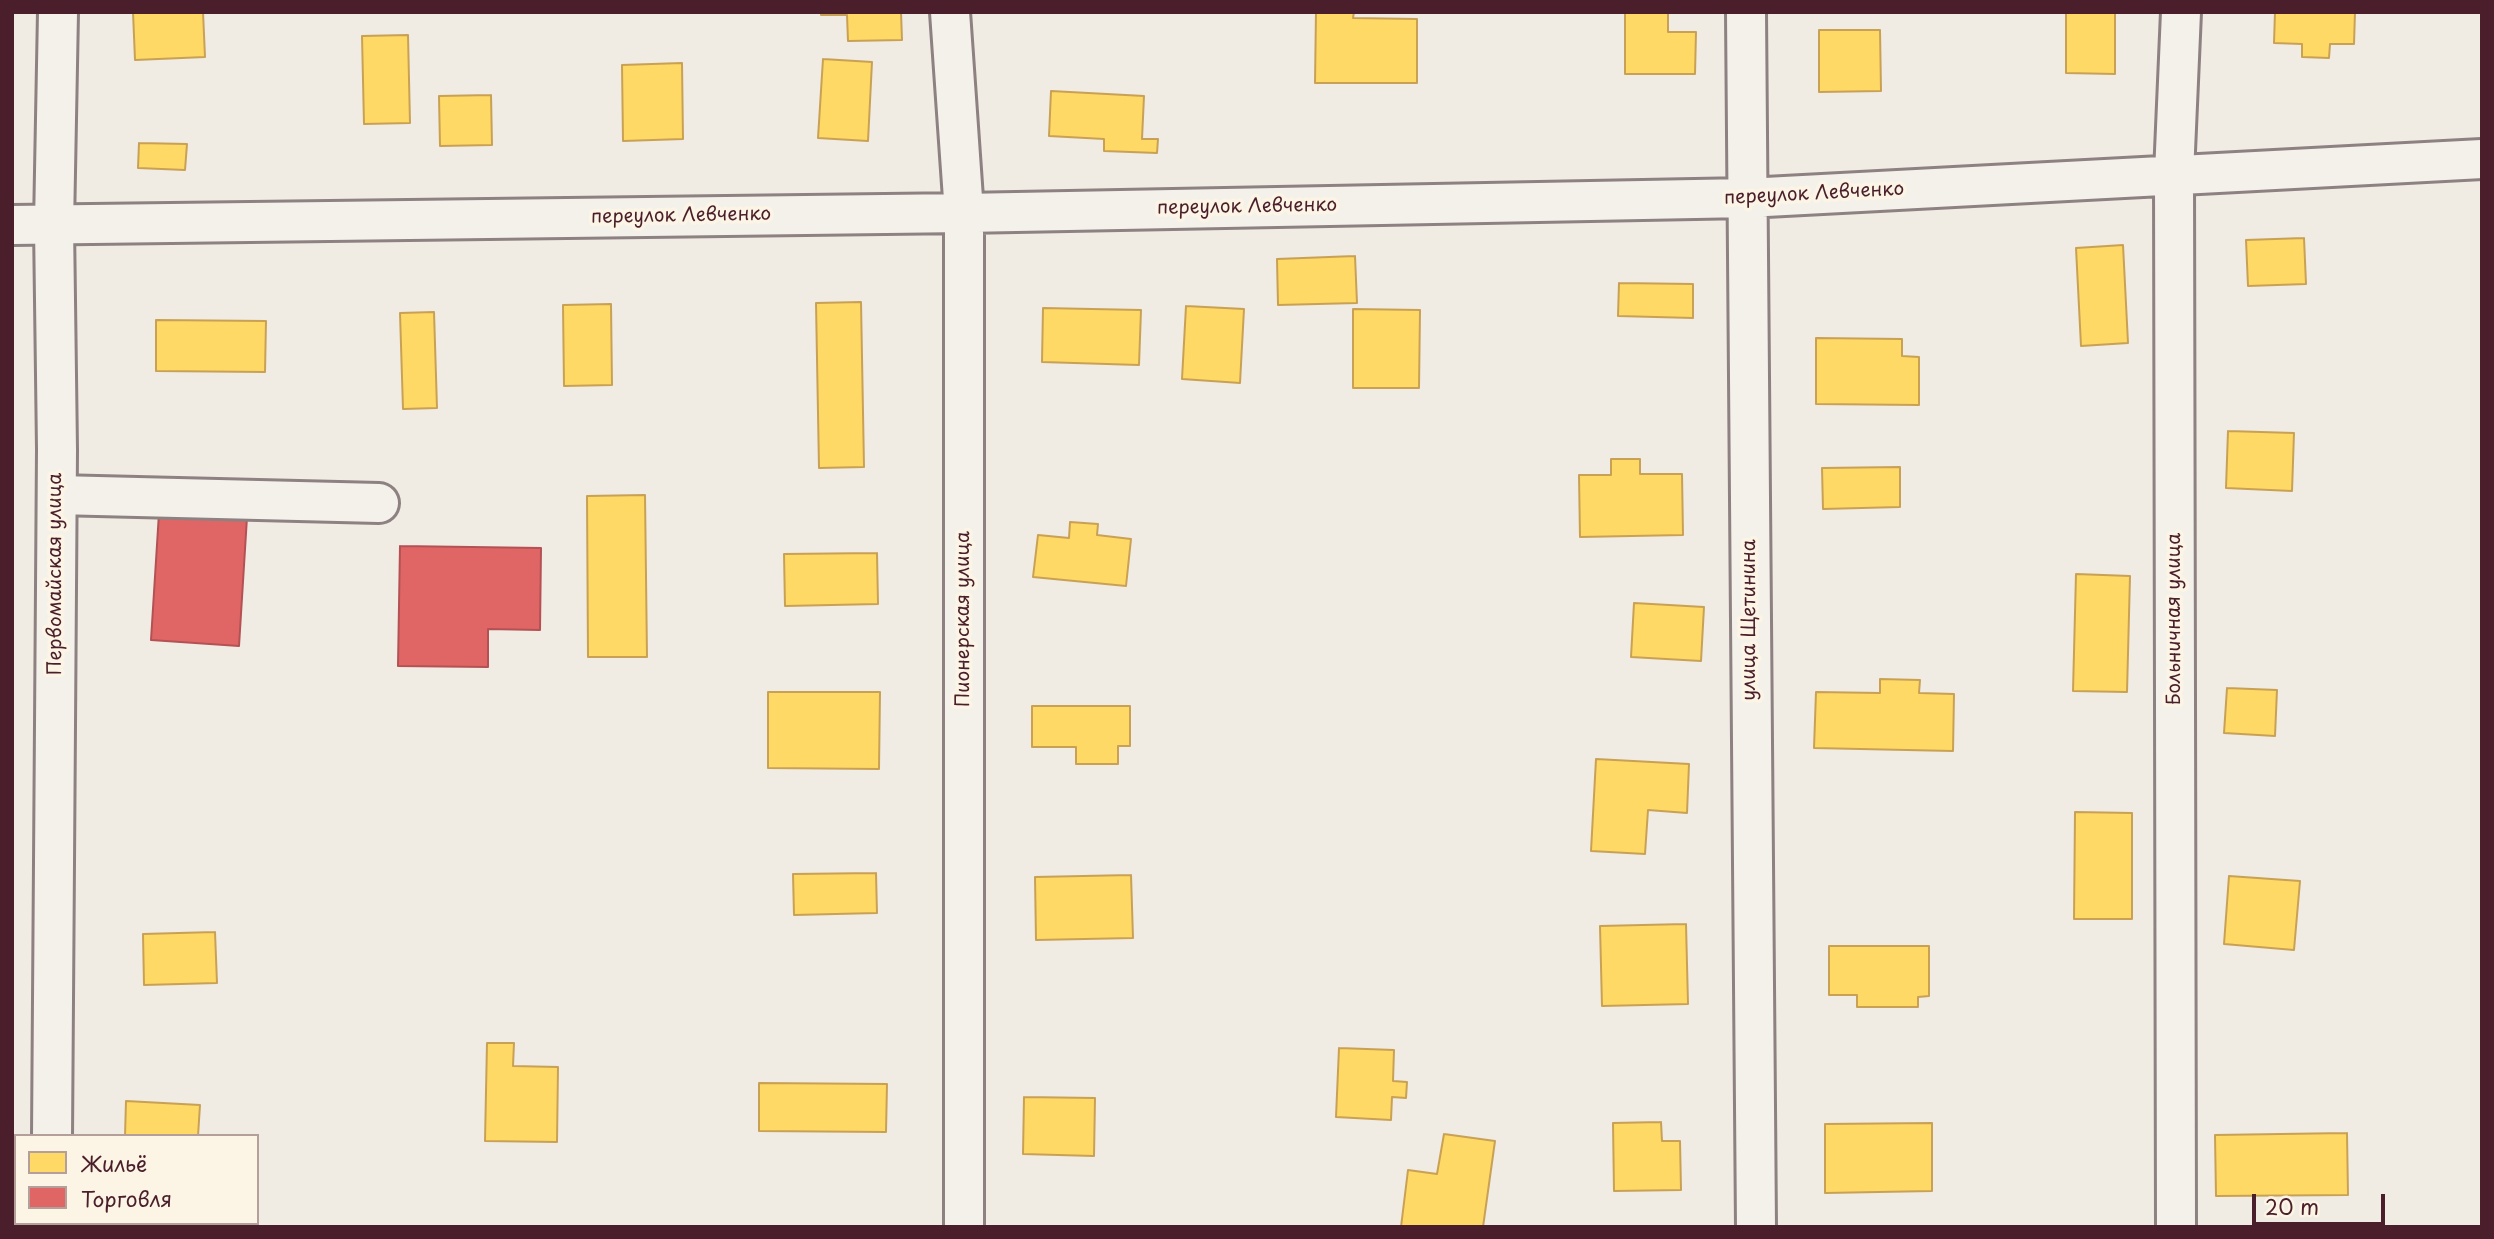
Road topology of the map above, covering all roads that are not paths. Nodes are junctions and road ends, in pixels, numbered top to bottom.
1 (58, 12) edge
2 (950, 12) edge
3 (1746, 12) edge
4 (2181, 12) edge
5 (2482, 159) edge
6 (2174, 174) junction
7 (1747, 198) junction
8 (964, 212) junction
9 (12, 225) edge
10 (54, 225) junction
11 (57, 495) junction
12 (379, 503) dead end
13 (52, 1134) edge
14 (964, 1227) edge
15 (1756, 1227) edge
16 (2176, 1227) edge

1 - 10 street, Первомайская улица
2 - 8 street, Пионерская улица
3 - 7 street, улица Щетинина
4 - 6 street, Больничная улица
5 - 6 street, переулок Левченко
6 - 7 street, переулок Левченко
6 - 16 street, Больничная улица
7 - 8 street, переулок Левченко
7 - 15 street, улица Щетинина
8 - 10 street, переулок Левченко
8 - 14 street, Пионерская улица
9 - 10 street, переулок Левченко
10 - 11 street, Первомайская улица
11 - 12 street
11 - 13 street, Первомайская улица

